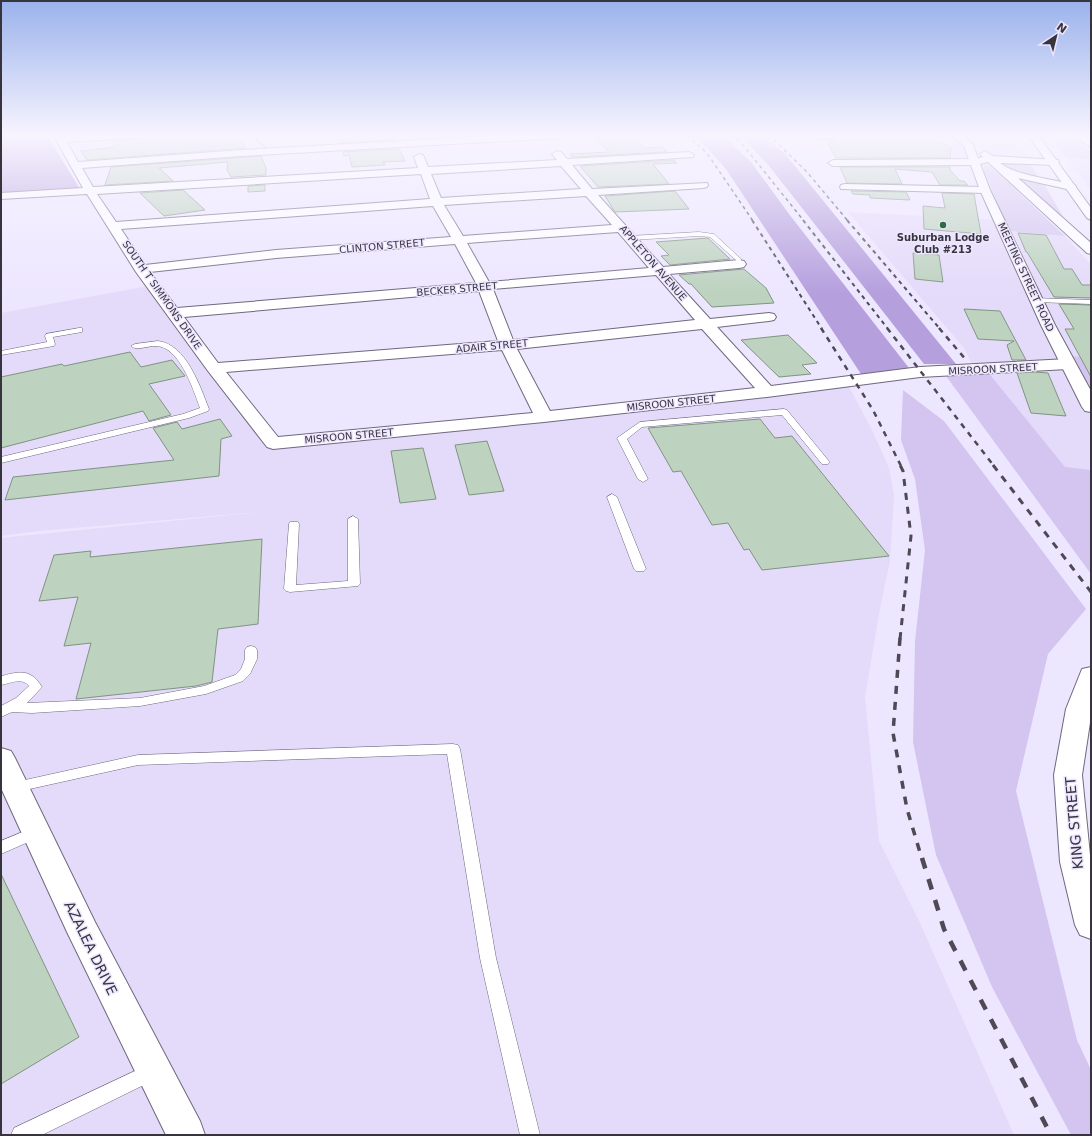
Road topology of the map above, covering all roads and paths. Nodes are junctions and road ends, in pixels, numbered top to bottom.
1 (88, 188) edge
2 (140, 188) edge
3 (431, 188) edge
4 (586, 188) edge
5 (664, 188) edge
6 (684, 188) edge
7 (892, 188) edge
8 (1022, 188) edge
9 (1072, 188) edge
10 (985, 190) joint
11 (90, 191) junction
12 (589, 192) junction
13 (1, 196) edge
14 (693, 198) dead end
15 (437, 202) junction
16 (1091, 216) edge
17 (113, 226) junction
18 (622, 228) junction
19 (631, 238) junction
20 (459, 240) junction
21 (1091, 250) edge
22 (739, 264) joint
23 (142, 269) junction
24 (660, 271) junction
25 (485, 287) junction
26 (1036, 300) junction
27 (1091, 302) edge
28 (174, 313) junction
29 (769, 317) dead end
30 (706, 324) junction
31 (79, 330) dead end
32 (507, 345) junction
33 (135, 346) dead end
34 (1, 353) edge
35 (1068, 364) junction
36 (214, 368) junction
37 (767, 392) junction
38 (1091, 408) edge
39 (544, 417) junction
40 (273, 443) joint
41 (1, 460) edge
42 (824, 462) dead end
43 (643, 479) dead end
44 (612, 497) dead end
45 (353, 519) dead end
46 (294, 524) dead end
47 (640, 569) dead end
48 (251, 650) dead end
49 (1091, 675) edge
50 (1, 681) edge
51 (5, 710) edge
52 (1, 758) edge
53 (16, 787) junction
54 (37, 832) junction
55 (1, 848) edge
56 (1091, 925) edge
57 (154, 1072) junction
58 (33, 1132) edge
59 (186, 1135) edge
60 (530, 1135) edge

1 - 11 street, SOUTH T SIMMONS DRIVE
2 - 11 street
3 - 15 street
4 - 12 street, APPLETON AVENUE
5 - 12 street
6 - 14 street
7 - 10 street
8 - 21 street, MEETING STREET ROAD
9 - 16 street
10 - 26 street, MEETING STREET ROAD
11 - 13 street
11 - 17 street, SOUTH T SIMMONS DRIVE
12 - 15 street
12 - 18 street, APPLETON AVENUE
15 - 17 street
15 - 20 street
17 - 23 street, SOUTH T SIMMONS DRIVE
18 - 19 street, APPLETON AVENUE
18 - 20 street, CLINTON STREET
19 - 22 lane
19 - 24 street, APPLETON AVENUE
20 - 23 street, CLINTON STREET
20 - 25 street
22 - 24 street, BECKER STREET
23 - 28 street, SOUTH T SIMMONS DRIVE
24 - 25 street, BECKER STREET
24 - 30 street, APPLETON AVENUE
25 - 28 street, BECKER STREET
25 - 32 street
26 - 27 lane
26 - 35 street, MEETING STREET ROAD
28 - 36 street, SOUTH T SIMMONS DRIVE
29 - 30 street, ADAIR STREET
30 - 32 street, ADAIR STREET
30 - 37 street, APPLETON AVENUE
31 - 34 lane
32 - 36 street, ADAIR STREET
32 - 39 street
33 - 41 lane
35 - 37 street, MISROON STREET
35 - 38 street, MEETING STREET ROAD
36 - 40 street, SOUTH T SIMMONS DRIVE
37 - 39 street, MISROON STREET
39 - 40 street, MISROON STREET
42 - 43 lane
44 - 47 lane
45 - 46 lane
48 - 51 lane
49 - 56 street, KING STREET
50 - 51 lane
52 - 53 street, AZALEA DRIVE
53 - 54 street, AZALEA DRIVE
53 - 60 lane
54 - 55 lane
54 - 57 street, AZALEA DRIVE
57 - 58 lane
57 - 59 street, AZALEA DRIVE

